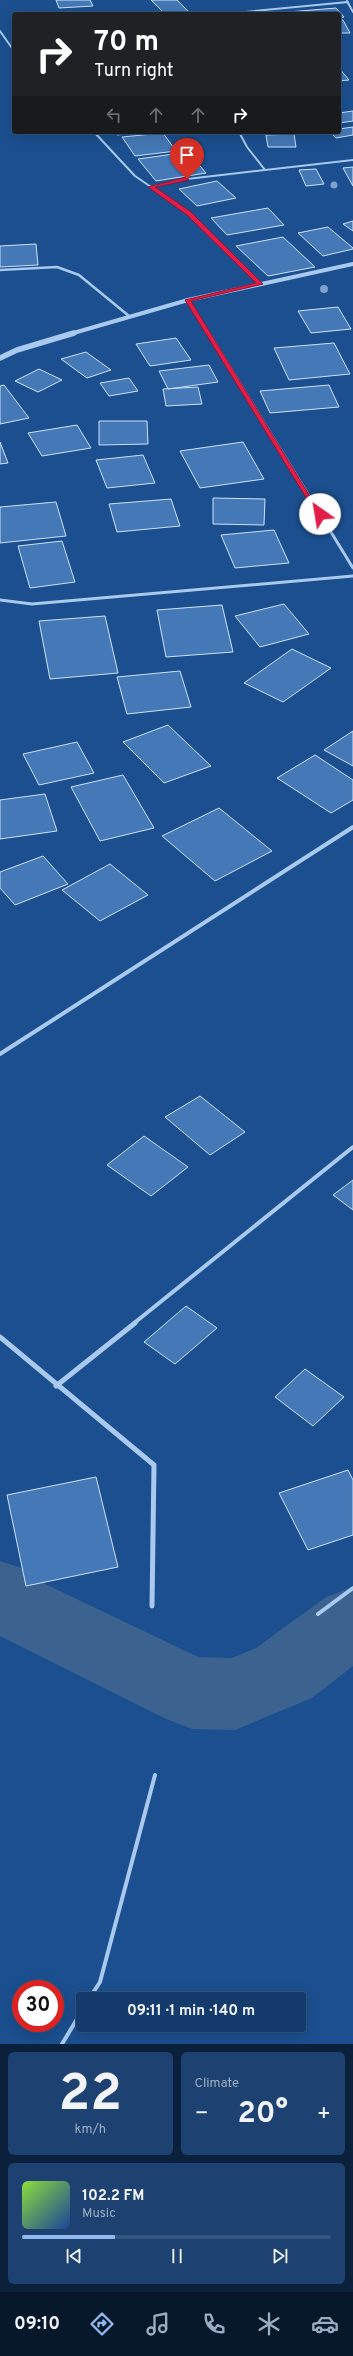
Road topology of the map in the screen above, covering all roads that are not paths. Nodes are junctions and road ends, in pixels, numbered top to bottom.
1 (347, 1) edge
2 (243, 12) edge
3 (353, 12) edge
4 (0, 31) edge
5 (11, 46) edge
6 (96, 134) edge
7 (240, 134) edge
8 (353, 160) edge
9 (265, 170) junction
10 (151, 187) junction
11 (353, 264) edge
12 (0, 270) edge
13 (260, 284) junction
14 (188, 300) junction
15 (129, 316) junction
16 (0, 358) edge
17 (353, 568) edge
18 (353, 576) edge
19 (0, 600) edge
20 (353, 827) edge
21 (0, 1054) edge
22 (353, 1147) edge
23 (0, 1337) edge
24 (56, 1386) junction
25 (353, 1588) edge
26 (152, 1606) dead end
27 (318, 1614) dead end
28 (155, 1775) dead end
29 (94, 1992) edge
30 (76, 2021) edge
31 (62, 2044) edge

1 - 2 lane
1 - 3 lane
4 - 5 lane
6 - 10 lane
7 - 9 lane
8 - 9 lane
9 - 10 lane
10 - 13 lane
11 - 13 street
12 - 15 street
13 - 14 street
14 - 15 street
14 - 17 street
15 - 16 street
18 - 19 street
20 - 21 street
22 - 24 street
23 - 24 street
24 - 26 street
25 - 27 lane
28 - 29 lane
30 - 31 lane

